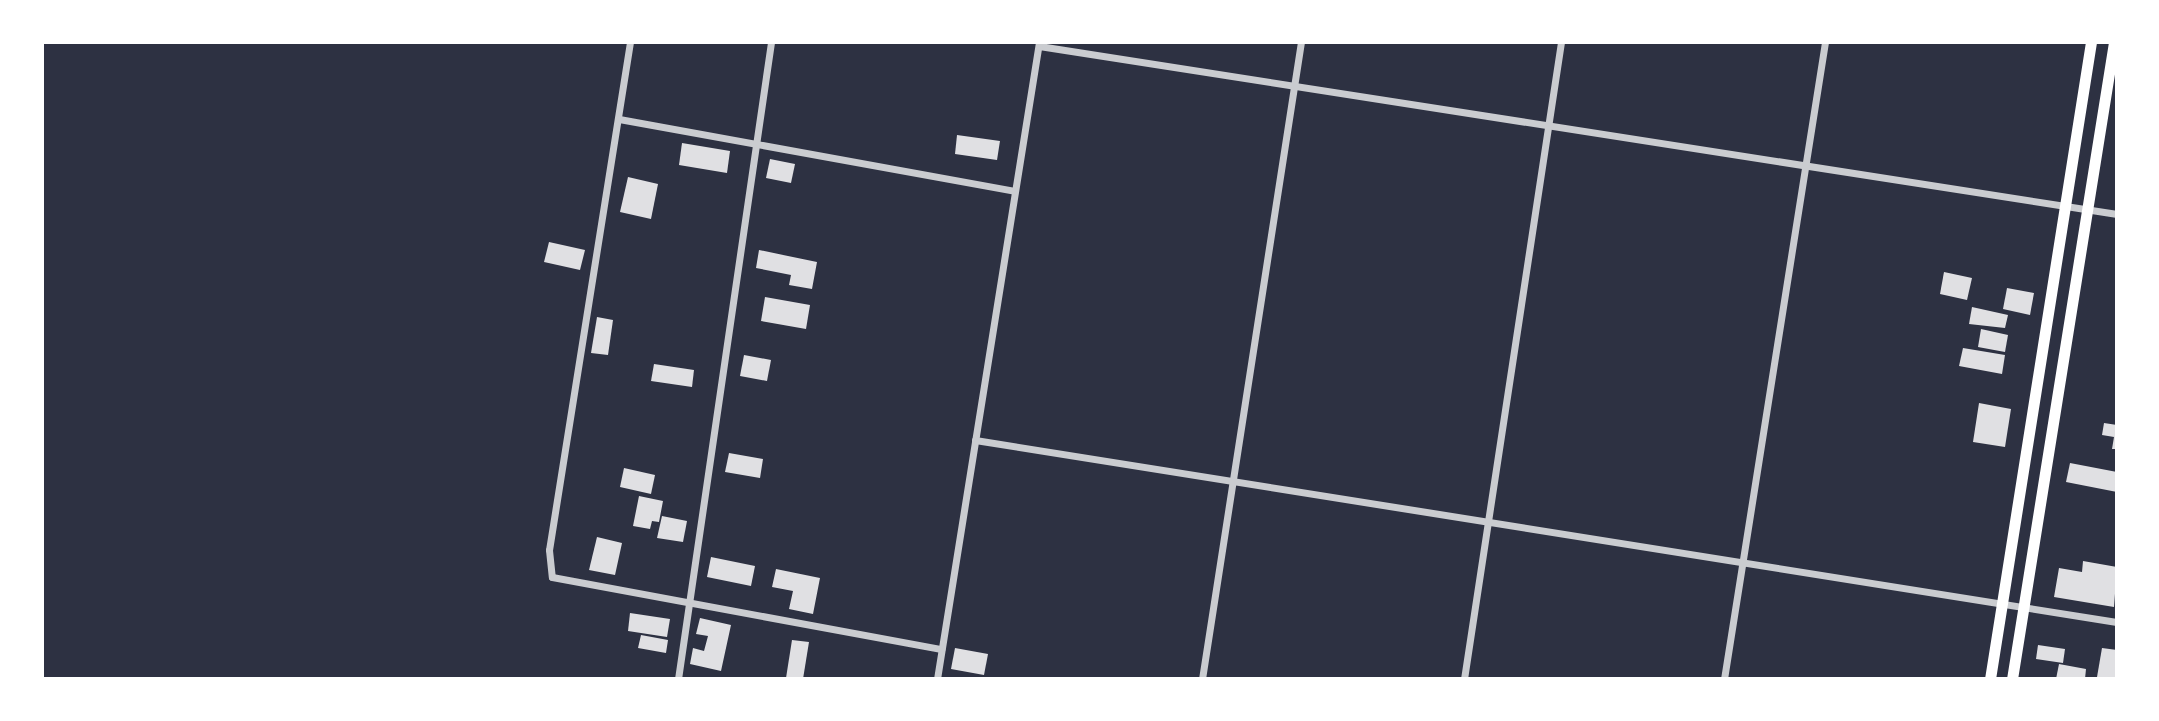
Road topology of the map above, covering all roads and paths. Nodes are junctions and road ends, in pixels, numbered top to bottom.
1 (630, 42) edge
2 (771, 42) edge
3 (1301, 42) edge
4 (1561, 42) edge
5 (1825, 42) edge
6 (2091, 42) edge
7 (2114, 42) edge
8 (1039, 44) edge
9 (1294, 87) junction
10 (619, 119) junction
11 (1549, 128) junction
12 (755, 143) junction
13 (1806, 168) junction
14 (1014, 191) junction
15 (2066, 206) junction
16 (2087, 210) junction
17 (2117, 214) edge
18 (975, 440) junction
19 (1233, 483) junction
20 (1489, 523) junction
21 (1741, 561) junction
22 (689, 603) junction
23 (2001, 604) junction
24 (2024, 608) junction
25 (2117, 622) edge
26 (941, 649) junction
27 (678, 679) edge
28 (937, 679) edge
29 (1202, 679) edge
30 (1464, 679) edge
31 (1724, 679) edge
32 (1990, 679) edge
33 (2012, 679) edge

1 - 10 street
2 - 12 street
3 - 9 street
4 - 11 street
5 - 13 street
6 - 15 main road
7 - 16 main road
8 - 9 street
8 - 14 street
9 - 11 street
9 - 19 street
10 - 12 street
10 - 22 street
11 - 13 street
11 - 20 street
12 - 14 street
12 - 22 street
13 - 15 street
13 - 21 street
14 - 18 street
15 - 16 street
15 - 23 main road
16 - 17 street
16 - 24 main road
18 - 19 street
18 - 26 street
19 - 20 street
19 - 29 street
20 - 21 street
20 - 30 street
21 - 23 street
21 - 31 street
22 - 26 street
22 - 27 street
23 - 24 street
23 - 32 main road
24 - 25 street
24 - 33 main road
26 - 28 street

